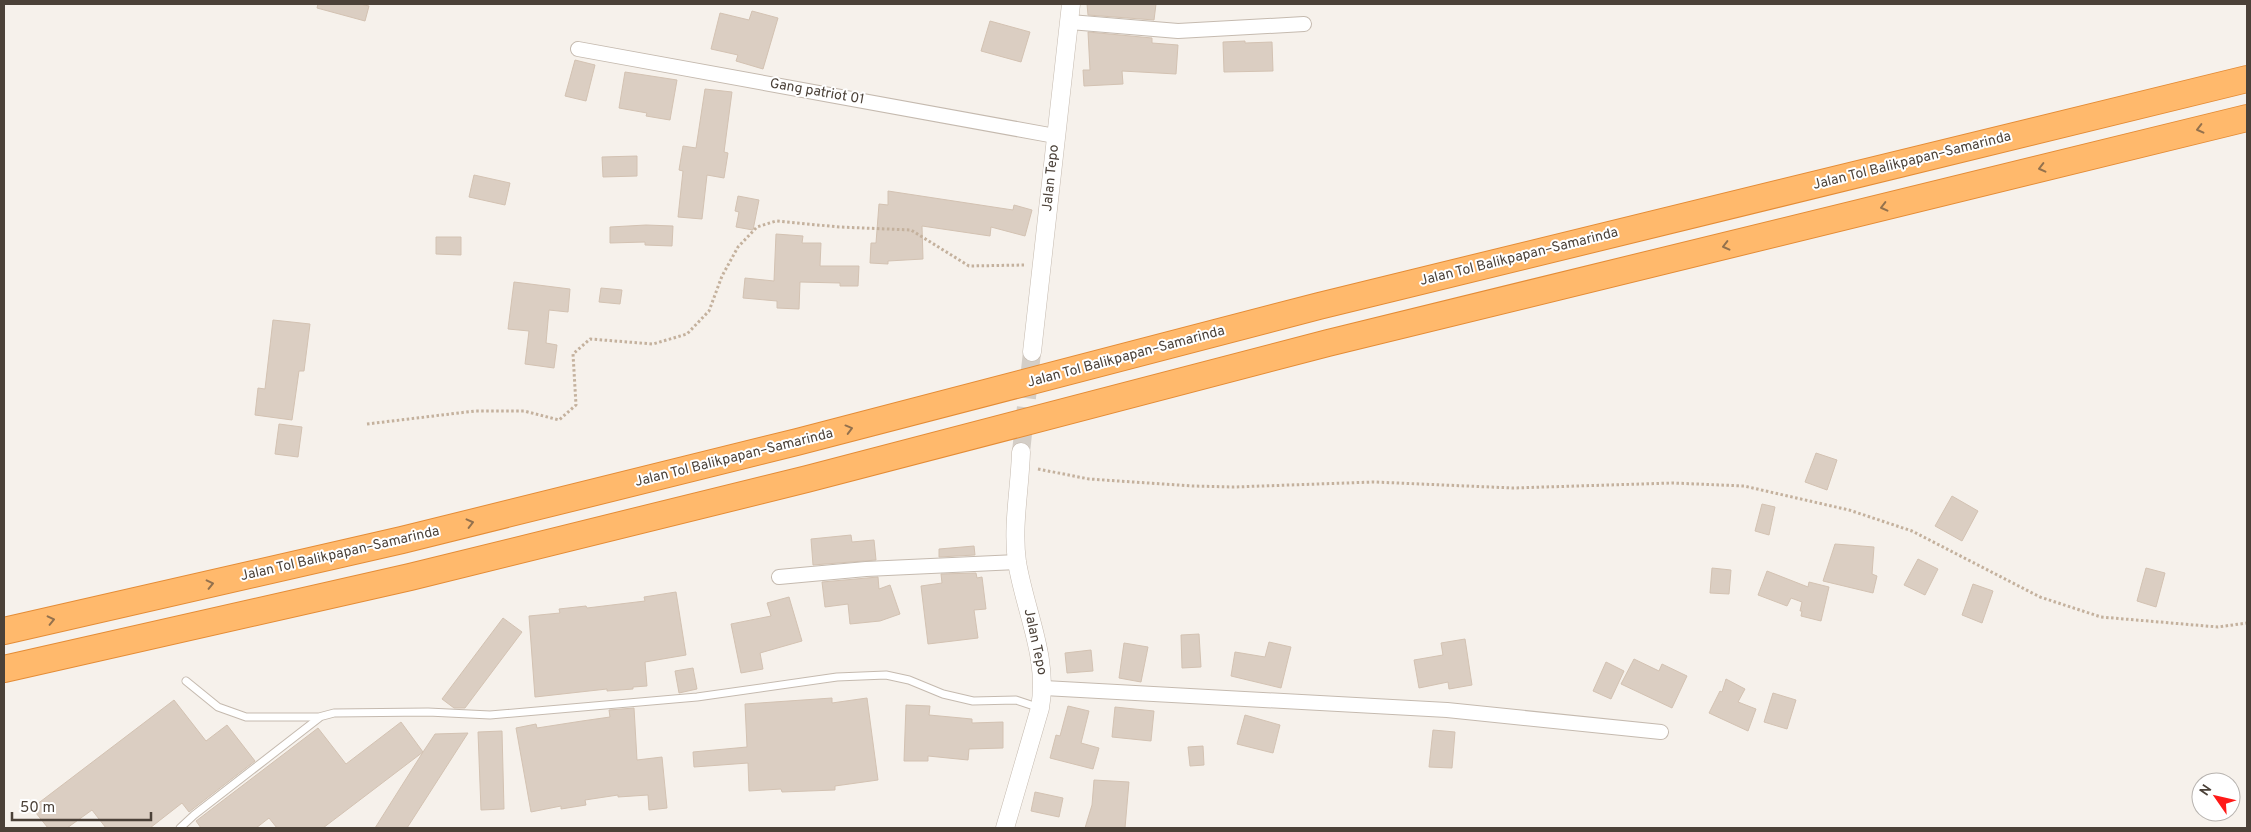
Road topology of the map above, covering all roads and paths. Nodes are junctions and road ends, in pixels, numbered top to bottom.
1 (1071, 4) edge
2 (1070, 22) junction
3 (1304, 24) dead end
4 (578, 49) dead end
5 (2247, 79) edge
6 (2247, 118) edge
7 (1055, 136) junction
8 (1042, 265) junction
9 (1032, 352) tunnel mouth
10 (367, 424) dead end
11 (1021, 459) joint
12 (1017, 562) junction
13 (779, 577) dead end
14 (2247, 623) edge
15 (4, 631) edge
16 (4, 669) edge
17 (186, 681) dead end
18 (1044, 688) junction
19 (1040, 708) junction
20 (319, 717) junction
21 (1661, 732) dead end
22 (180, 828) edge
23 (1005, 828) edge

1 - 2 street, Jalan Tepo
2 - 3 street
2 - 7 street, Jalan Tepo
4 - 7 street, Gang patriot 01
15 -> 5 highway, Jalan Tol Balikpapan–Samarinda
6 -> 16 highway
7 - 8 street, Jalan Tepo
8 - 9 street, Jalan Tepo
8 - 10 path
11 - 12 street, Jalan Tepo
11 - 14 path
12 - 13 street
12 - 18 street, Jalan Tepo
17 - 20 lane
18 - 19 street, Jalan Tepo
18 - 21 street
19 - 20 lane
19 - 23 street, Jalan Tepo
20 - 22 lane

